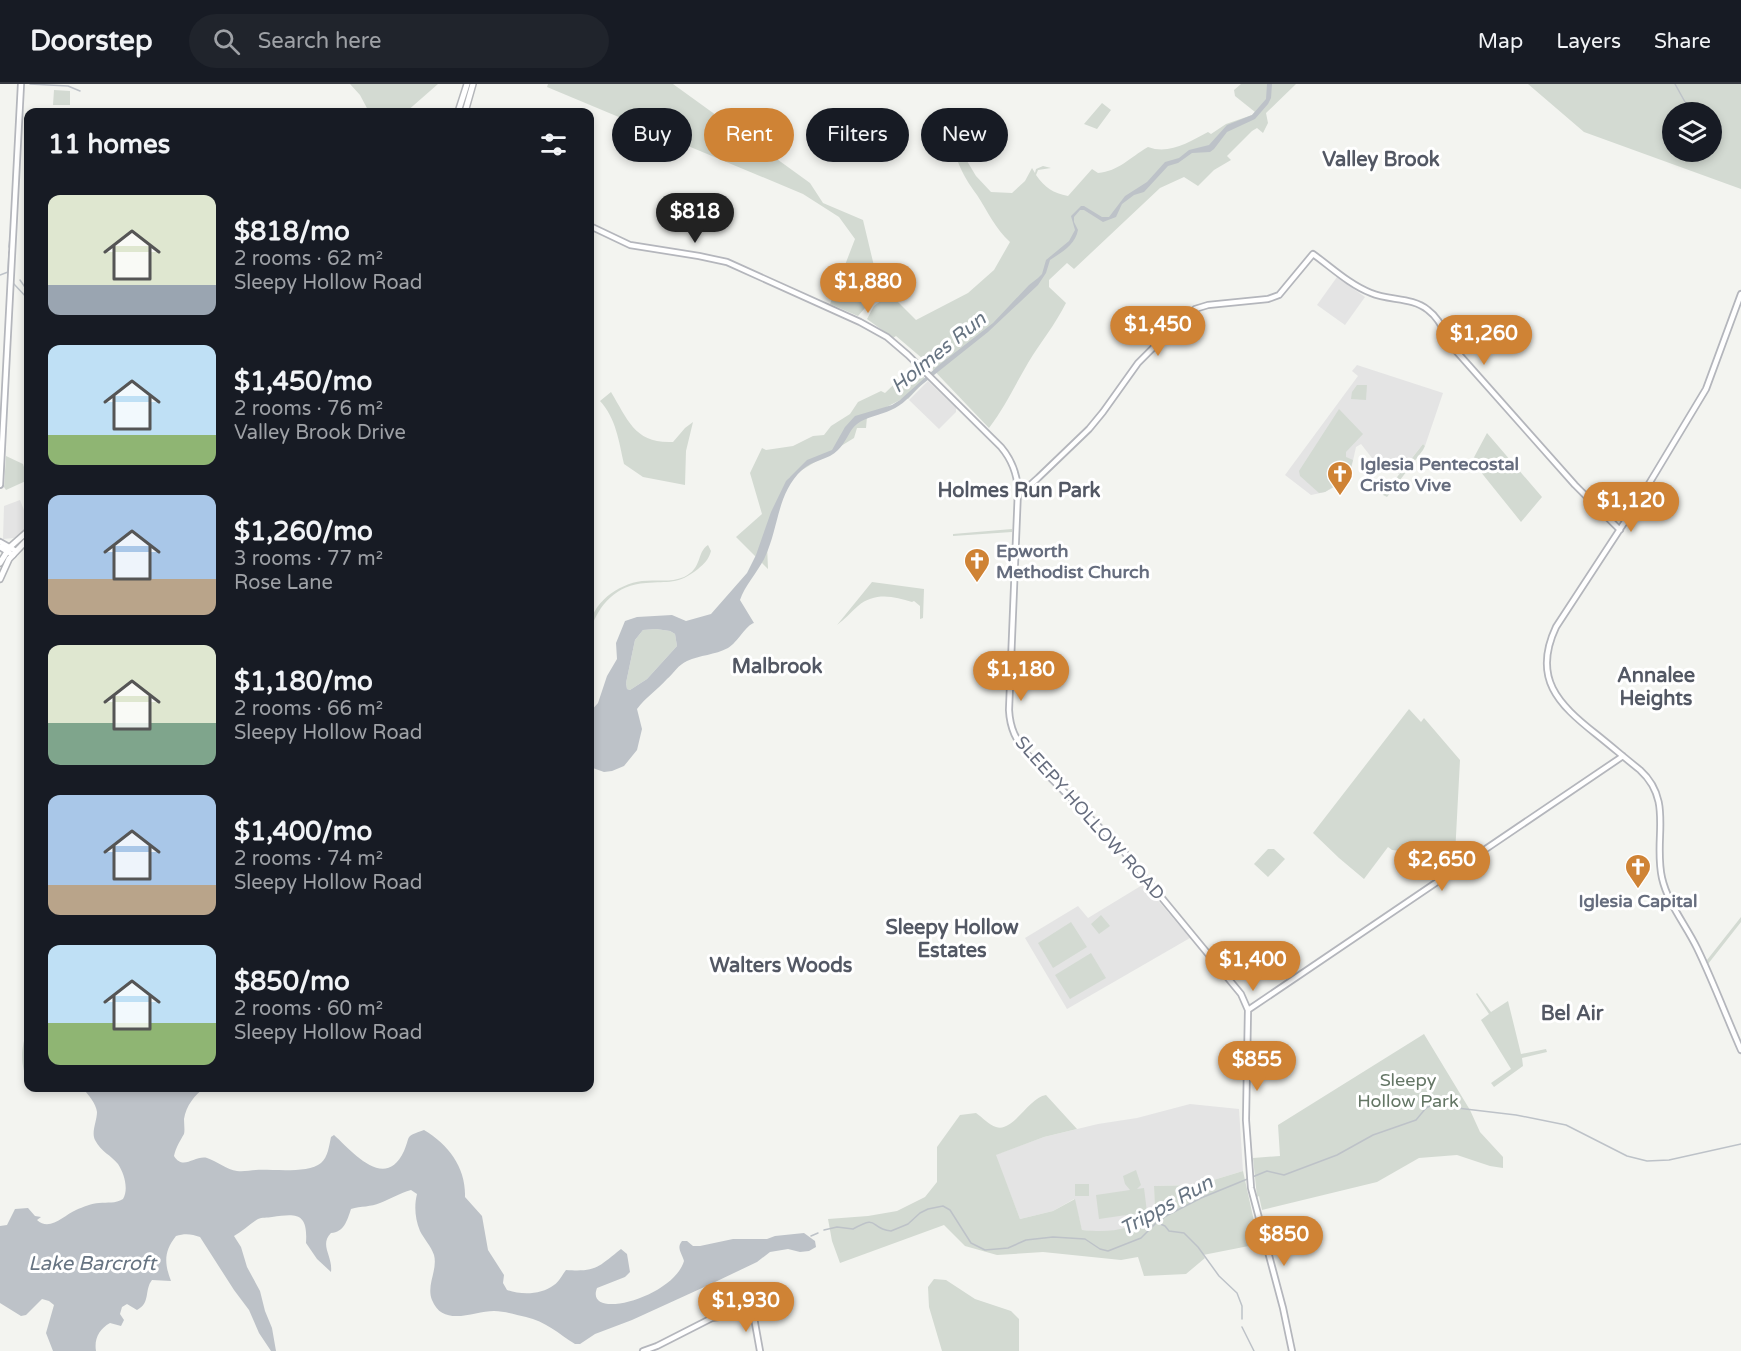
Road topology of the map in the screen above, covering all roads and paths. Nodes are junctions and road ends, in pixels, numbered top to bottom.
1 (21, 84) edge
2 (467, 84) edge
3 (473, 84) edge
4 (459, 108) edge
5 (466, 108) edge
6 (20, 129) junction
7 (24, 130) edge
8 (594, 228) edge
9 (1741, 294) edge
10 (0, 485) edge
11 (1018, 490) junction
12 (1620, 530) junction
13 (24, 536) edge
14 (24, 542) edge
15 (0, 544) edge
16 (11, 551) junction
17 (0, 563) edge
18 (0, 579) edge
19 (1623, 756) junction
20 (1248, 1010) junction
21 (1741, 1050) edge
22 (644, 1351) edge
23 (760, 1351) edge
24 (1292, 1351) edge

1 - 6 main road
2 - 4 main road
3 - 5 main road
6 - 7 main road
6 - 10 main road
8 - 11 main road, SLEEPY HOLLOW ROAD
9 - 12 main road
11 - 12 main road
11 - 20 main road, SLEEPY HOLLOW ROAD
12 - 19 main road
13 - 16 main road
14 - 16 main road
15 - 16 main road
16 - 17 main road
16 - 18 main road
19 - 20 main road
19 - 21 main road
20 - 24 main road
22 - 23 main road

